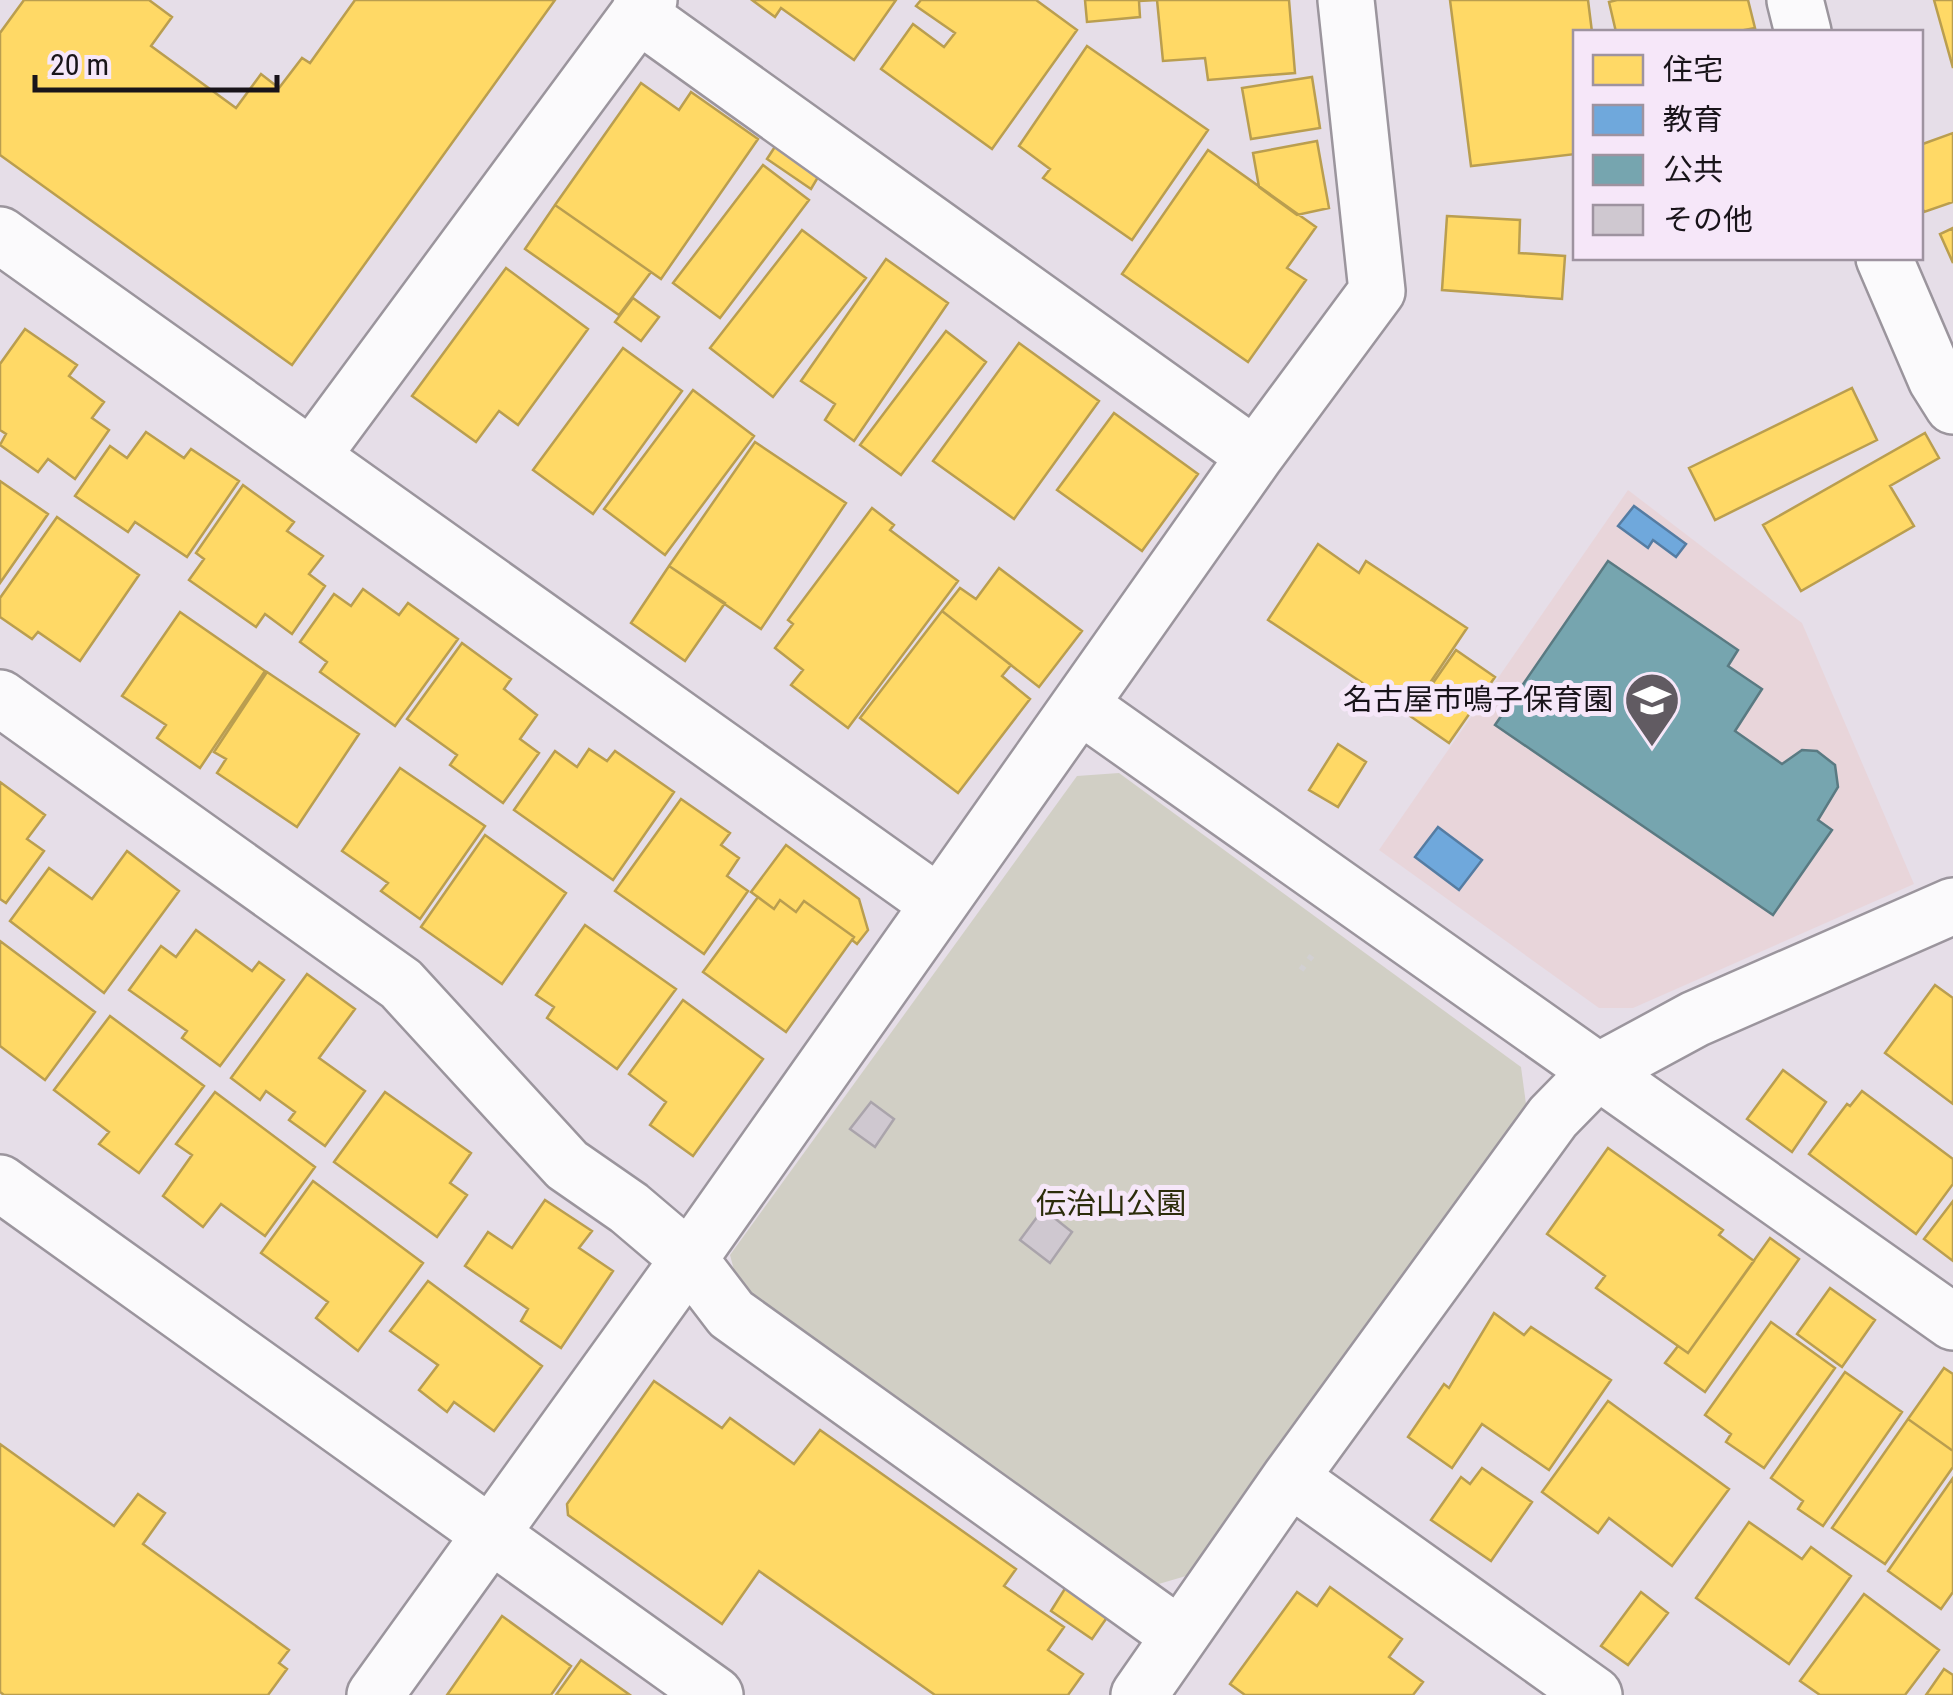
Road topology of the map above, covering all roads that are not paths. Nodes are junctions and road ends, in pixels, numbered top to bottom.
1 (1346, 0) edge
2 (1795, 0) edge
3 (643, 7) edge
4 (1802, 30) edge
5 (0, 235) edge
6 (1885, 260) edge
7 (1953, 406) edge
8 (312, 456) junction
9 (1255, 456) junction
10 (0, 698) edge
11 (1081, 706) junction
12 (939, 904) junction
13 (1953, 906) edge
14 (1597, 1072) junction
15 (0, 1183) edge
16 (688, 1260) junction
17 (1953, 1322) edge
18 (1290, 1478) junction
19 (489, 1534) junction
20 (1180, 1636) junction
21 (375, 1695) edge
22 (715, 1695) edge
23 (1138, 1695) edge
24 (1594, 1695) edge

1 - 9 street
2 - 4 street
3 - 8 street
3 - 9 street
5 - 8 street
6 - 7 street
8 - 12 street
9 - 11 street
10 - 16 street
11 - 12 street
11 - 14 street
12 - 16 street
13 - 14 street
14 - 17 street
14 - 18 street
15 - 19 street
16 - 19 street
16 - 20 street
18 - 20 street
18 - 24 street
19 - 21 street
19 - 22 street
20 - 23 street

